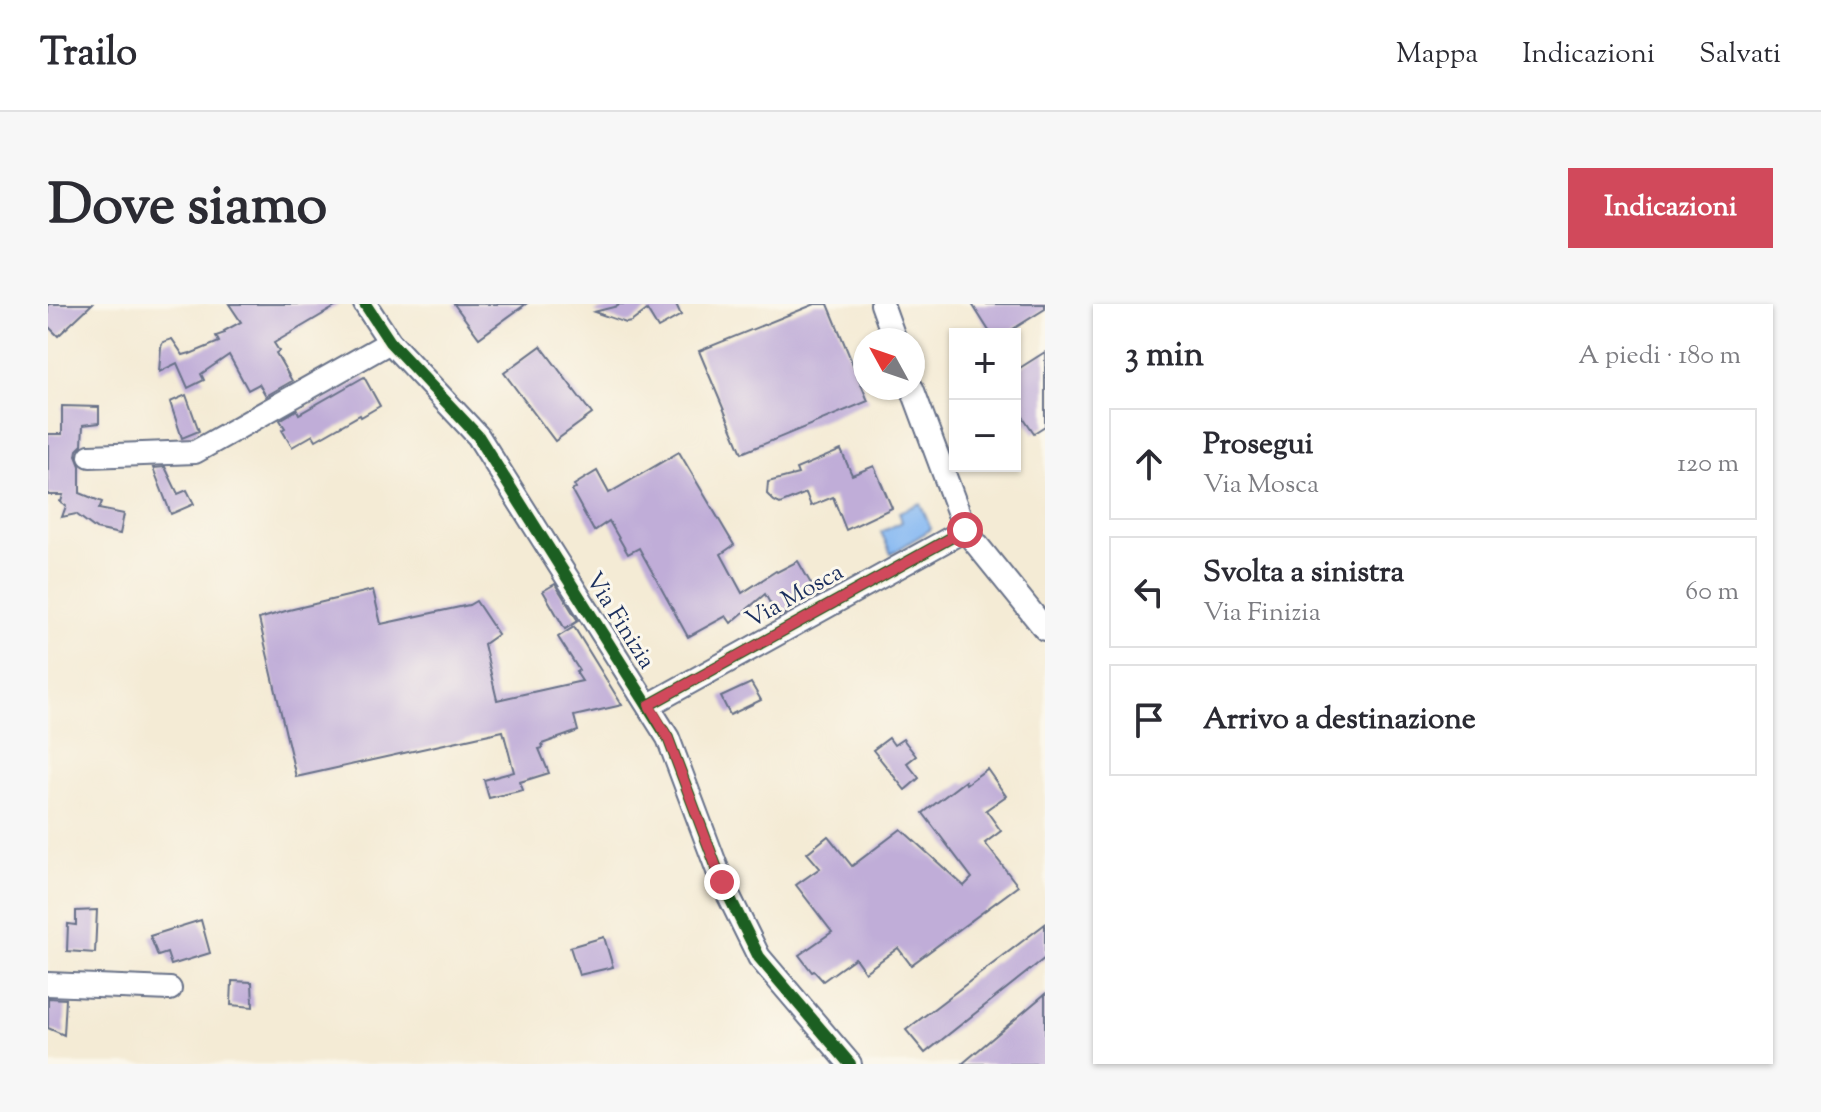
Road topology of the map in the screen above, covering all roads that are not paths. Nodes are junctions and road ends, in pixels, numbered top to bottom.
1 (365, 304) edge
2 (882, 304) edge
3 (891, 328) edge
4 (390, 342) junction
5 (916, 400) edge
6 (90, 456) dead end
7 (965, 530) junction
8 (1045, 629) edge
9 (649, 705) junction
10 (48, 984) edge
11 (170, 989) dead end
12 (850, 1064) edge

1 - 4 street, Via Finizia
2 - 3 street
4 - 6 street
4 - 9 street, Via Finizia
5 - 7 street
7 - 8 street
7 - 9 street, Via Mosca
9 - 12 street, Via Finizia
10 - 11 street

